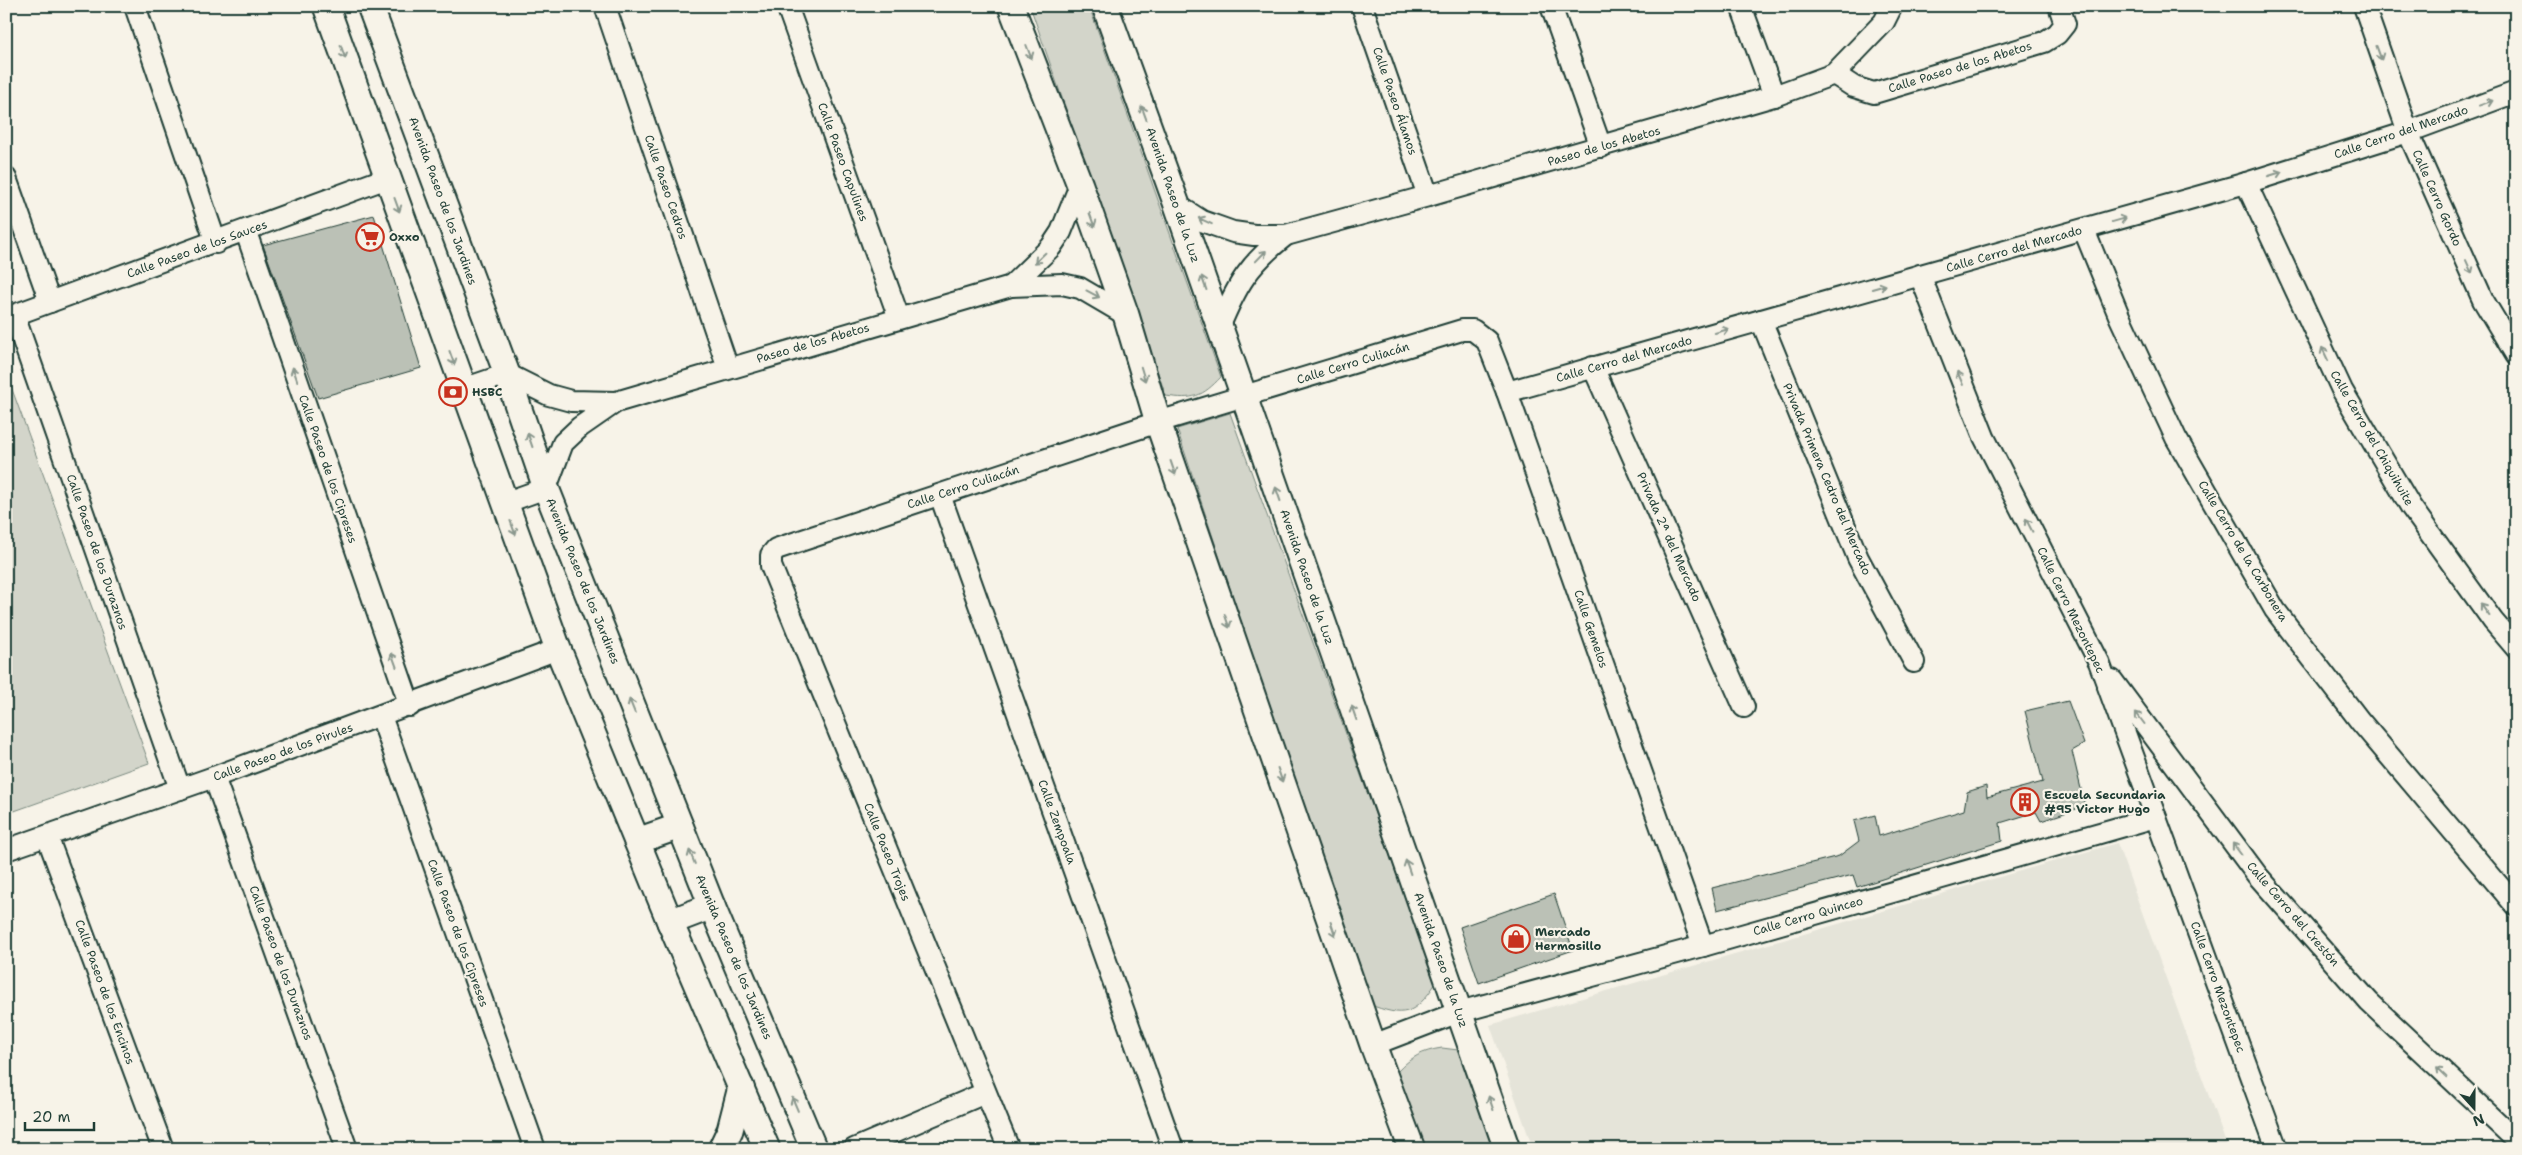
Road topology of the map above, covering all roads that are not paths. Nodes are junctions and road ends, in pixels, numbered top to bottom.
1 (135, 6) edge
2 (326, 6) edge
3 (370, 6) edge
4 (605, 6) edge
5 (787, 6) edge
6 (1011, 6) edge
7 (1105, 6) edge
8 (1362, 6) edge
9 (1551, 6) edge
10 (1741, 6) edge
11 (1892, 6) edge
12 (2059, 6) edge
13 (2364, 6) edge
14 (1834, 74) junction
15 (2516, 92) edge
16 (1774, 96) junction
17 (2408, 132) junction
18 (1601, 147) junction
19 (6, 178) edge
20 (387, 178) junction
21 (2246, 183) junction
22 (1080, 185) junction
23 (1428, 196) junction
24 (1177, 205) junction
25 (2084, 230) junction
26 (246, 232) junction
27 (1286, 235) junction
28 (216, 242) junction
29 (1920, 275) junction
30 (1011, 286) junction
31 (50, 302) junction
32 (1126, 315) junction
33 (10, 317) edge
34 (899, 318) junction
35 (1761, 320) junction
36 (1219, 328) junction
37 (1462, 330) joint
38 (2516, 354) edge
39 (1593, 367) junction
40 (728, 368) junction
41 (507, 374) junction
42 (462, 389) junction
43 (1507, 392) junction
44 (1243, 395) junction
45 (616, 402) junction
46 (1158, 422) junction
47 (546, 488) junction
48 (940, 495) junction
49 (504, 503) junction
50 (771, 555) joint
51 (2516, 648) edge
52 (558, 649) junction
53 (1914, 662) dead end
54 (2099, 662) junction
55 (410, 706) junction
56 (1744, 707) dead end
57 (381, 716) junction
58 (214, 777) junction
59 (180, 789) junction
60 (2156, 817) junction
61 (680, 826) junction
62 (46, 836) junction
63 (636, 841) junction
64 (6, 850) edge
65 (712, 906) junction
66 (2516, 906) edge
67 (670, 922) junction
68 (1703, 946) junction
69 (1459, 1012) junction
70 (1373, 1045) junction
71 (741, 1087) junction
72 (985, 1093) junction
73 (2516, 1140) edge
74 (163, 1149) edge
75 (348, 1149) edge
76 (535, 1149) edge
77 (721, 1149) edge
78 (767, 1149) edge
79 (814, 1149) edge
80 (854, 1149) edge
81 (1009, 1149) edge
82 (1173, 1149) edge
83 (1412, 1149) edge
84 (1507, 1149) edge
85 (2276, 1149) edge

1 - 28 street
2 -> 20 street
3 - 41 street, Avenida Paseo de los Jardines
4 - 40 street, Calle Paseo Cedros
5 - 34 street, Calle Paseo Capulines
6 -> 22 street
24 -> 7 street, Avenida Paseo de la Luz
8 - 23 street, Calle Paseo Álamos
9 - 18 street
10 - 16 street
11 - 14 street, Paseo de los Abetos
12 - 14 street, Calle Paseo de los Abetos
13 -> 17 street, Calle Cerro Gordo
14 - 16 street, Paseo de los Abetos
17 -> 15 street, Calle Cerro del Mercado
16 - 18 street, Paseo de los Abetos
21 -> 17 street, Calle Cerro del Mercado
17 -> 38 street, Calle Cerro Gordo
18 - 23 street, Paseo de los Abetos
19 - 31 street
20 - 26 street, Calle Paseo de los Sauces
20 -> 42 street
25 -> 21 street, Calle Cerro del Mercado
51 -> 21 street, Calle Cerro del Chiquihuite
22 -> 30 street, Paseo de los Abetos
22 -> 32 street
23 - 27 street, Paseo de los Abetos
27 -> 24 street, Paseo de los Abetos
36 -> 24 street, Avenida Paseo de la Luz
25 - 29 street, Calle Cerro del Mercado
25 - 66 street, Calle Cerro de la Carbonera
26 - 28 street, Calle Paseo de los Sauces
55 -> 26 street, Calle Paseo de los Cipreses
36 -> 27 street, Paseo de los Abetos
28 - 31 street, Calle Paseo de los Sauces
35 -> 29 street, Calle Cerro del Mercado
54 -> 29 street, Calle Cerro Mezontepec
30 -> 32 street, Paseo de los Abetos
30 - 34 street, Paseo de los Abetos
31 - 33 street, Calle Paseo de los Sauces
32 -> 46 street
33 - 59 street, Calle Paseo de los Duraznos
34 - 40 street, Paseo de los Abetos
39 -> 35 street, Calle Cerro del Mercado
35 - 53 street, Privada Primera Cedro del Mercado
36 - 44 street, Avenida Paseo de la Luz
37 - 43 street, Calle Gemelos
37 - 44 street, Calle Cerro Culiacán
39 - 43 street, Calle Cerro del Mercado
39 - 56 street, Privada 2ª del Mercado
40 - 45 street, Paseo de los Abetos
41 - 42 street
41 - 45 street, Paseo de los Abetos
47 -> 41 street, Avenida Paseo de los Jardines
42 - 49 street
43 - 68 street, Calle Gemelos
44 - 46 street, Calle Cerro Culiacán
69 -> 44 street, Avenida Paseo de la Luz
45 - 47 street, Paseo de los Abetos
46 - 48 street, Calle Cerro Culiacán
46 -> 70 street
47 - 49 street
61 -> 47 street, Avenida Paseo de los Jardines
48 - 50 street, Calle Cerro Culiacán
48 - 82 street, Calle Zempoala
49 -> 52 street
50 - 72 street, Calle Paseo Trojes
52 - 55 street, Calle Paseo de los Pirules
52 - 63 street
54 - 60 street, Calle Cerro Mezontepec
73 -> 54 street, Calle Cerro del Crestón
55 - 57 street, Calle Paseo de los Pirules
57 - 58 street, Calle Paseo de los Pirules
57 - 76 street, Calle Paseo de los Cipreses
58 - 59 street, Calle Paseo de los Pirules
58 - 75 street, Calle Paseo de los Duraznos
59 - 62 street, Calle Paseo de los Pirules
60 - 68 street, Calle Cerro Quinceo
60 - 85 street, Calle Cerro Mezontepec
61 - 63 street
65 -> 61 street, Avenida Paseo de los Jardines
62 - 64 street, Calle Paseo de los Pirules
62 - 74 street, Calle Paseo de los Encinos
63 - 67 street
65 - 67 street
79 -> 65 street, Avenida Paseo de los Jardines
67 - 71 street
68 - 69 street, Calle Cerro Quinceo
69 - 70 street, Calle Cerro Quinceo
84 -> 69 street, Avenida Paseo de la Luz
70 - 83 street
71 - 77 street
71 - 78 street
72 - 80 street
72 - 81 street, Calle Paseo Trojes

